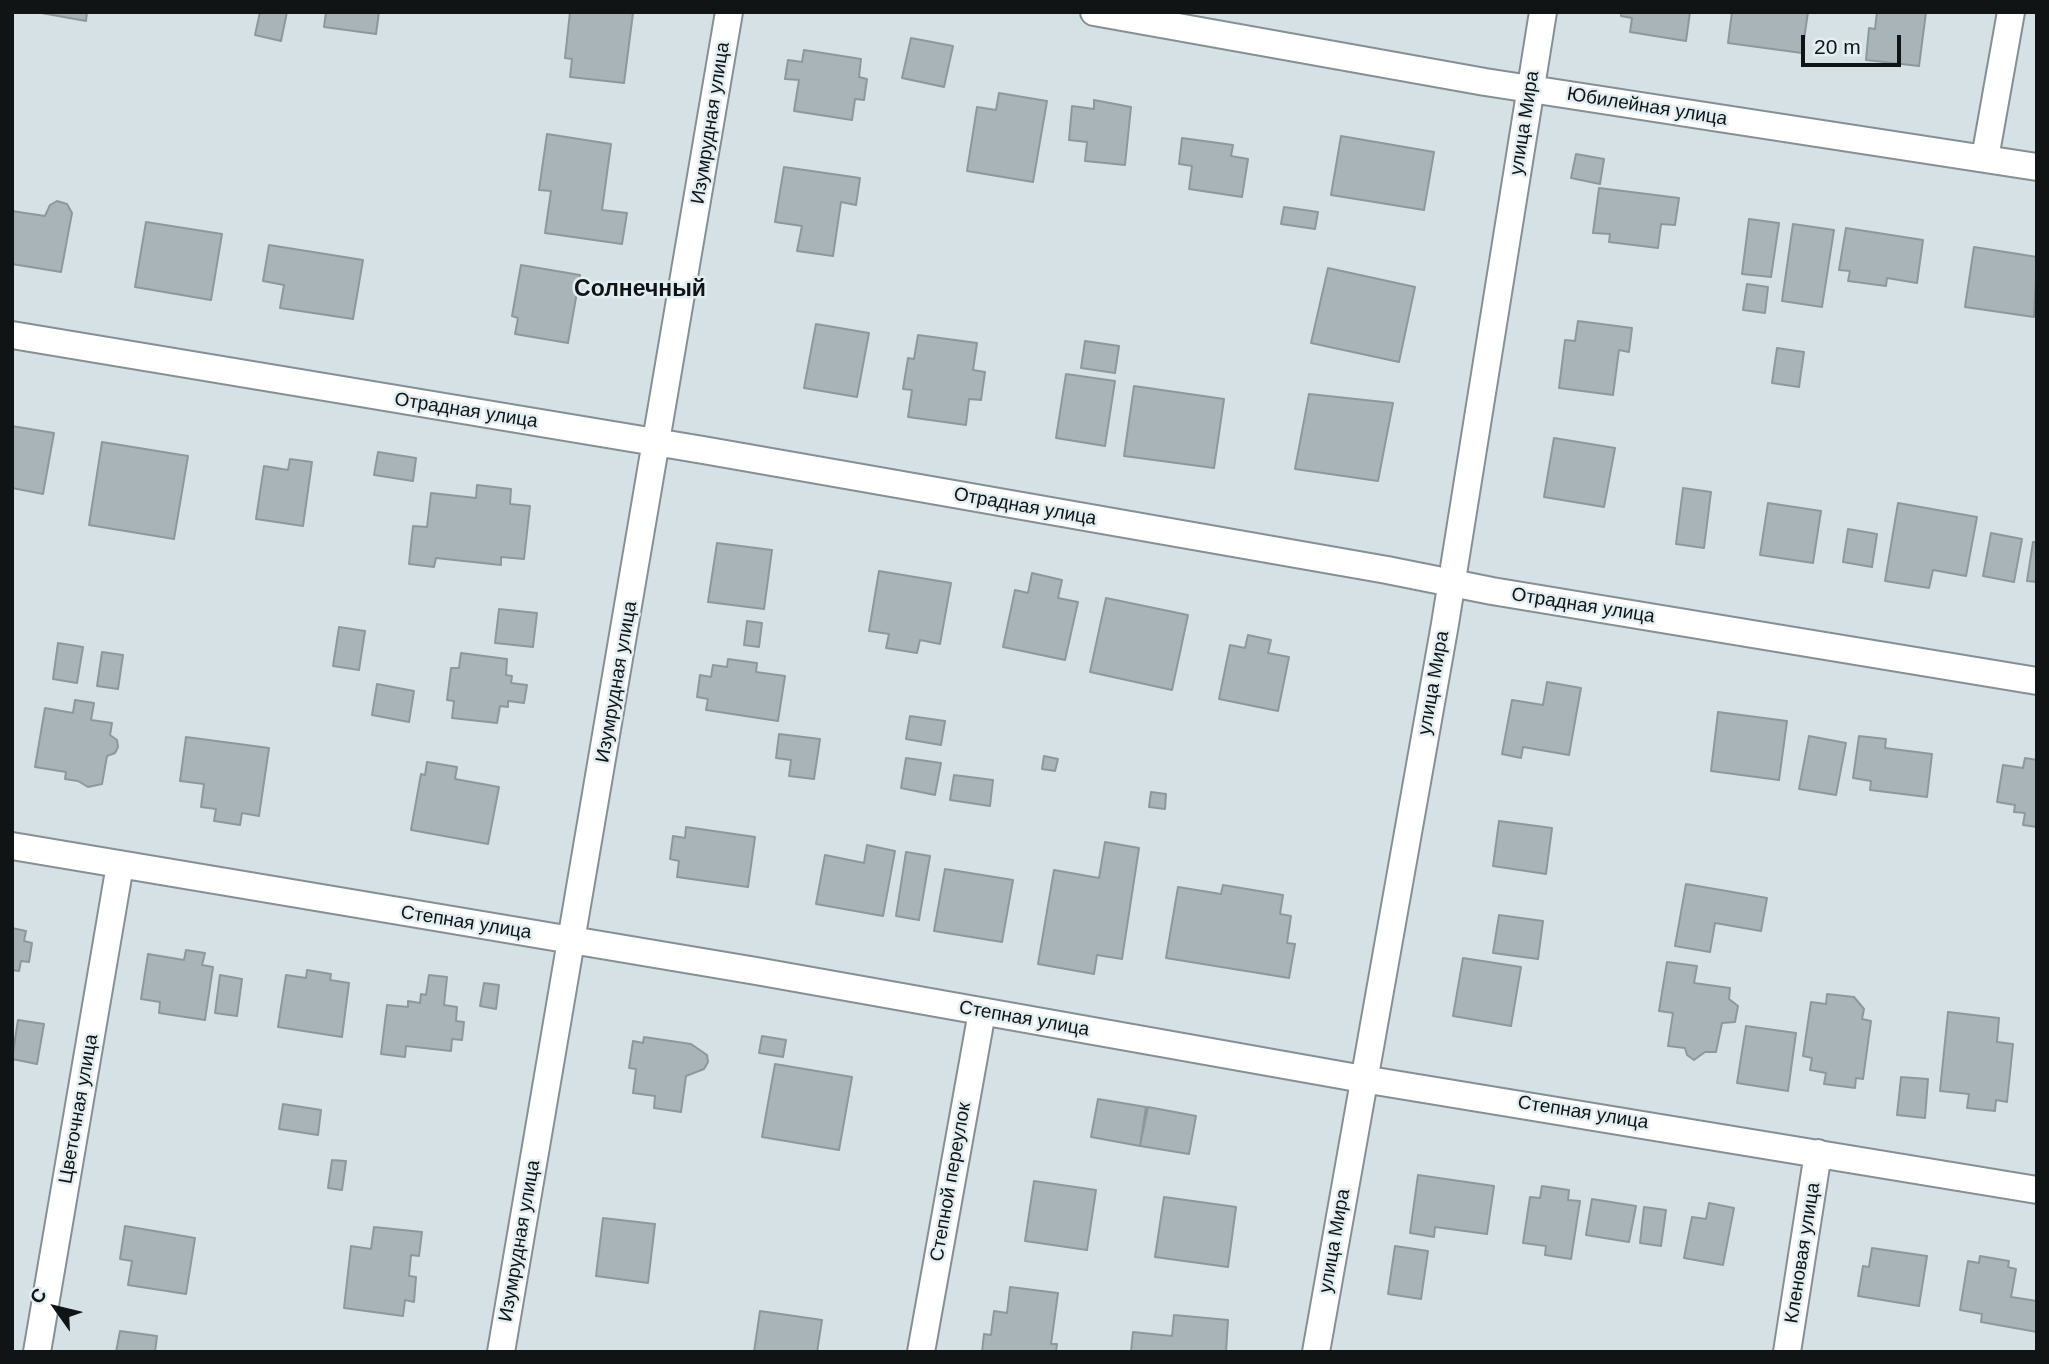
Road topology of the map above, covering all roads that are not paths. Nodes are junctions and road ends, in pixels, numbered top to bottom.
1 (729, 12) edge
2 (1094, 12) edge
3 (1543, 12) edge
4 (2011, 12) edge
5 (1138, 16) edge
6 (1531, 89) junction
7 (1985, 158) junction
8 (2037, 167) edge
9 (12, 335) edge
10 (658, 443) junction
11 (1451, 583) junction
12 (2037, 681) edge
13 (12, 846) edge
14 (120, 865) junction
15 (572, 940) junction
16 (982, 1012) junction
17 (1363, 1079) junction
18 (1818, 1153) junction
19 (2037, 1190) edge
20 (37, 1352) edge
21 (501, 1352) edge
22 (921, 1352) edge
23 (1316, 1352) edge
24 (1787, 1352) edge

1 - 10 street, Изумрудная улица
2 - 5 street, Юбилейная улица
3 - 6 street, улица Мира
4 - 7 street
5 - 6 street, Юбилейная улица
6 - 7 street, Юбилейная улица
6 - 11 street, улица Мира
7 - 8 street, Юбилейная улица
9 - 10 street, Отрадная улица
10 - 11 street, Отрадная улица
10 - 15 street, Изумрудная улица
11 - 12 street, Отрадная улица
11 - 17 street, улица Мира
13 - 14 street, Степная улица
14 - 15 street, Степная улица
14 - 20 street, Цветочная улица
15 - 16 street, Степная улица
15 - 21 street, Изумрудная улица
16 - 17 street, Степная улица
16 - 22 street, Степной переулок
17 - 18 street, Степная улица
17 - 23 street, улица Мира
18 - 19 street, Степная улица
18 - 24 street, Кленовая улица

